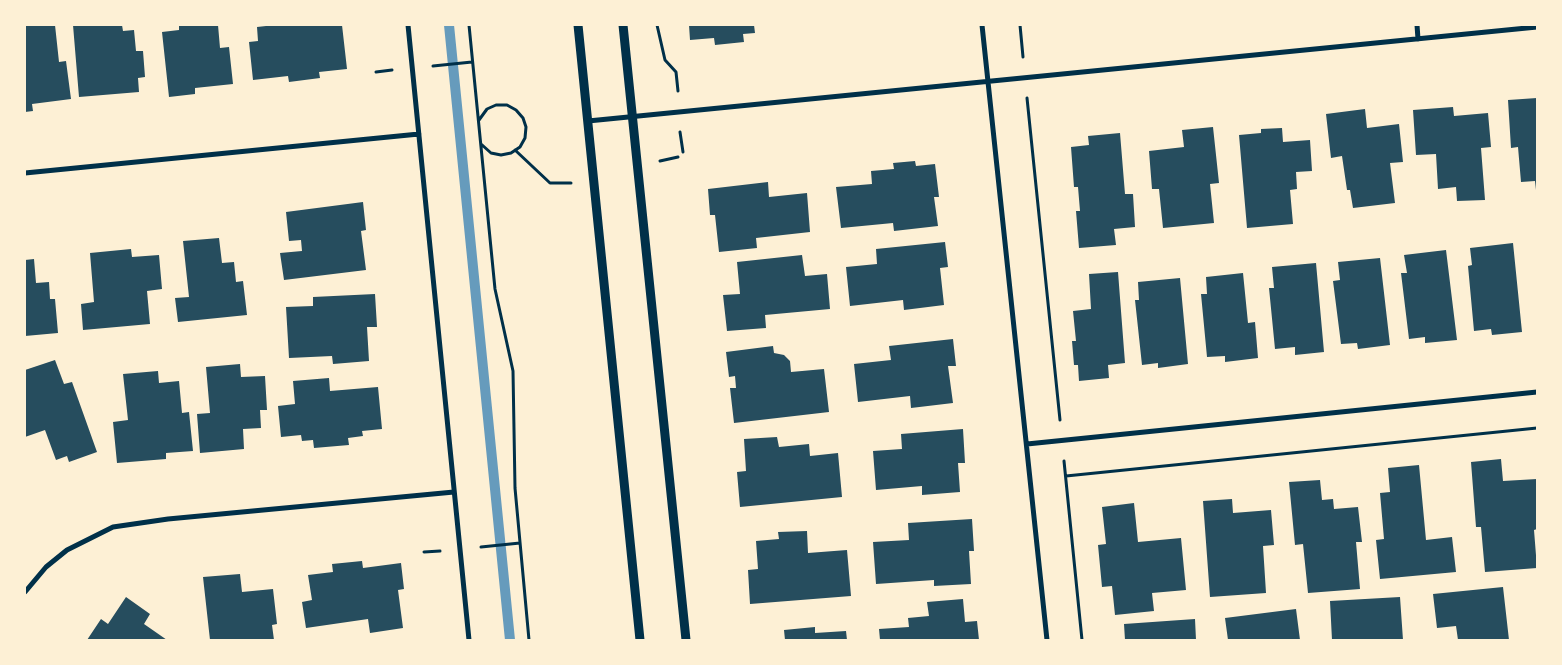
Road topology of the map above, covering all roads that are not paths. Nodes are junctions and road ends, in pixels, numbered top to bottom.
1 (408, 25) edge
2 (578, 25) edge
3 (623, 25) edge
4 (982, 25) edge
5 (1417, 25) edge
6 (1537, 27) edge
7 (1503, 28) edge
8 (1418, 39) junction
9 (988, 81) junction
10 (632, 116) junction
11 (588, 121) junction
12 (420, 134) junction
13 (25, 173) edge
14 (1537, 392) edge
15 (1027, 444) junction
16 (454, 492) junction
17 (25, 592) edge
18 (469, 640) edge
19 (640, 640) edge
20 (686, 640) edge
21 (1047, 640) edge

1 - 12 street
2 - 11 street
3 - 10 street
4 - 9 street
5 - 8 street
6 - 7 street
7 - 8 street
8 - 9 street
9 - 10 street
9 - 15 street
10 - 11 street
10 - 20 street
11 - 19 street
12 - 13 street
12 - 16 street
14 - 15 street
15 - 21 street
16 - 17 street
16 - 18 street

